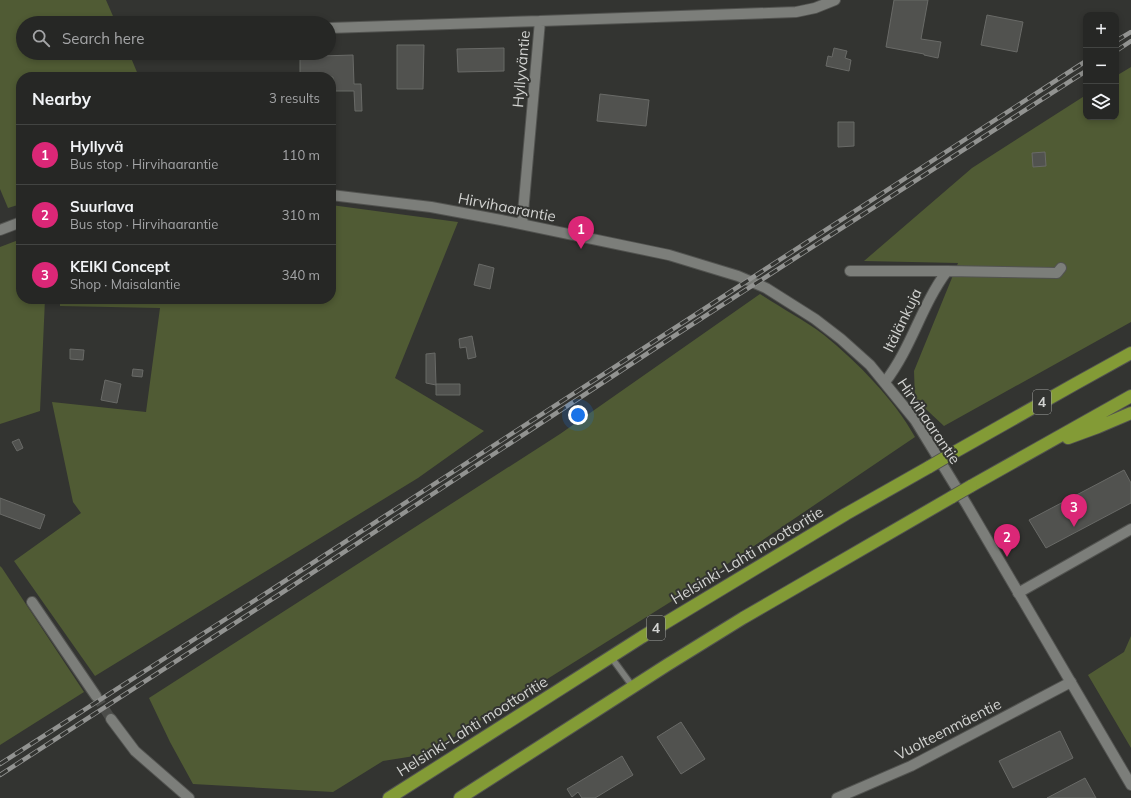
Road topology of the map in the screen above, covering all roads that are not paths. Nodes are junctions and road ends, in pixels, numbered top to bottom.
1 (836, 0) edge
2 (540, 21) junction
3 (336, 28) edge
4 (336, 196) edge
5 (16, 224) edge
6 (522, 224) junction
7 (0, 230) edge
8 (1061, 268) dead end
9 (850, 271) dead end
10 (947, 271) junction
11 (1131, 353) edge
12 (885, 382) junction
13 (1131, 396) edge
14 (1131, 413) edge
15 (1033, 450) junction
16 (1131, 529) edge
17 (1018, 593) junction
18 (32, 602) dead end
19 (611, 656) junction
20 (1071, 682) junction
21 (633, 687) junction
22 (96, 696) tunnel mouth
23 (111, 719) tunnel mouth
24 (1131, 785) edge
25 (189, 798) edge
26 (389, 798) edge
27 (460, 798) edge
28 (838, 798) edge

1 - 2 street, Hyllyväntie
2 - 3 street
2 - 6 street, Hyllyväntie
4 - 6 street, Hirvihaarantie
5 - 7 street
6 - 12 street, Hirvihaarantie
8 - 10 street, Itälänkuja
9 - 10 street, Itälänkuja
10 - 12 street, Itälänkuja
11 - 19 highway, Helsinki-Lahti moottoritie / 4, bridge
12 - 17 street, Hirvihaarantie
13 - 15 highway, 4
14 - 15 highway
15 - 21 highway, 4, bridge
16 - 17 street
17 - 20 street, Hirvihaarantie
18 - 22 street
19 - 21 lane
19 - 26 highway, Helsinki-Lahti moottoritie / 4
20 - 24 street, Hirvihaarantie
20 - 28 street, Vuolteenmäentie
21 - 27 highway, 4
23 - 25 street

